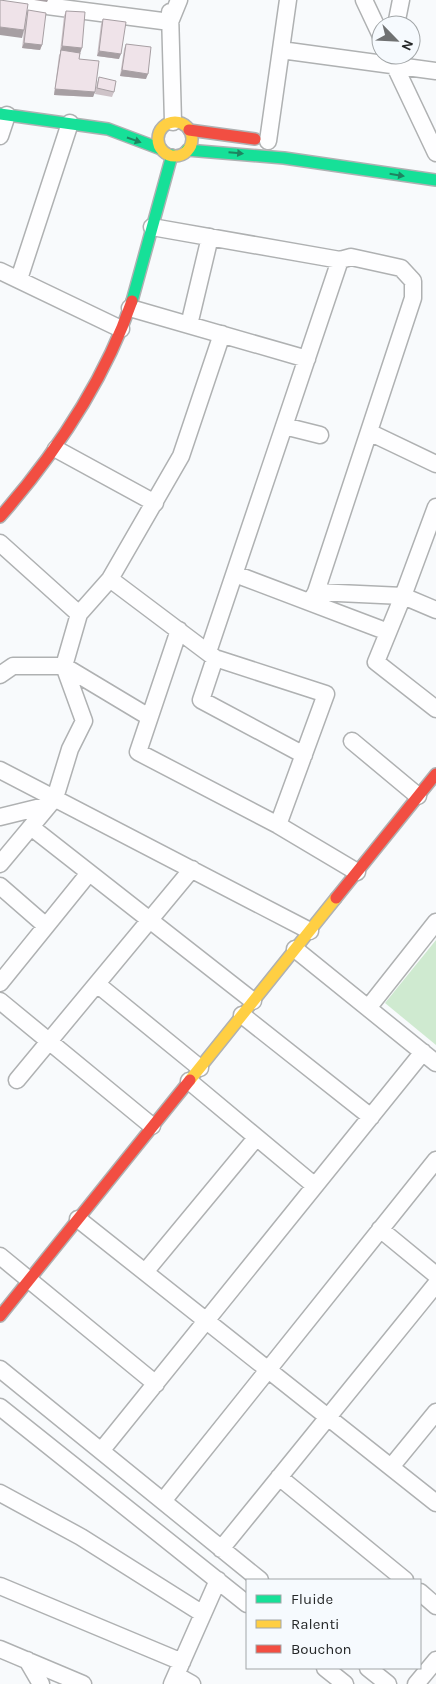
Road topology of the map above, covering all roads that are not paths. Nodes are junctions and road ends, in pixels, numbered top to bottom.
1 (0, 0) edge
2 (170, 0) edge
3 (179, 0) edge
4 (288, 0) edge
5 (364, 0) edge
6 (401, 0) edge
7 (371, 15) edge
8 (398, 15) edge
9 (170, 22) junction
10 (281, 50) junction
11 (371, 56) edge
12 (395, 65) edge
13 (416, 65) edge
14 (436, 71) edge
15 (4, 114) edge
16 (70, 123) junction
17 (169, 123) junction
18 (129, 125) dead end
19 (146, 125) dead end
20 (108, 129) junction
21 (190, 130) junction
22 (0, 136) edge
23 (273, 141) joint
24 (161, 149) junction
25 (187, 150) junction
26 (436, 154) edge
27 (172, 155) junction
28 (436, 180) edge
29 (152, 227) junction
30 (210, 237) junction
31 (340, 260) junction
32 (0, 271) edge
33 (19, 279) junction
34 (130, 308) junction
35 (190, 325) junction
36 (121, 329) junction
37 (222, 334) junction
38 (307, 358) junction
39 (284, 426) junction
40 (369, 432) junction
41 (320, 435) dead end
42 (56, 449) junction
43 (436, 464) edge
44 (156, 503) junction
45 (436, 507) edge
46 (0, 517) edge
47 (0, 542) edge
48 (235, 574) junction
49 (110, 579) junction
50 (314, 596) junction
51 (403, 596) junction
52 (436, 610) edge
53 (79, 614) junction
54 (179, 630) junction
55 (388, 632) junction
56 (212, 655) junction
57 (64, 666) junction
58 (0, 675) edge
59 (436, 709) edge
60 (149, 717) junction
61 (352, 741) dead end
62 (304, 755) junction
63 (0, 770) edge
64 (436, 774) edge
65 (418, 796) junction
66 (52, 802) junction
67 (0, 817) edge
68 (278, 825) junction
69 (31, 827) junction
70 (0, 864) edge
71 (192, 870) junction
72 (357, 872) junction
73 (89, 873) junction
74 (0, 886) edge
75 (150, 920) junction
76 (436, 922) edge
77 (46, 926) junction
78 (310, 931) junction
79 (295, 949) junction
80 (0, 983) edge
81 (97, 984) junction
82 (0, 1001) edge
83 (253, 1001) junction
84 (368, 1008) junction
85 (242, 1015) junction
86 (50, 1042) junction
87 (423, 1052) junction
88 (436, 1063) edge
89 (200, 1068) junction
90 (16, 1080) dead end
91 (189, 1081) junction
92 (370, 1117) junction
93 (152, 1126) junction
94 (256, 1138) junction
95 (436, 1160) edge
96 (315, 1186) junction
97 (78, 1218) junction
98 (380, 1229) junction
99 (0, 1256) edge
100 (145, 1272) junction
101 (436, 1276) edge
102 (30, 1279) junction
103 (436, 1284) edge
104 (0, 1316) edge
105 (207, 1321) junction
106 (0, 1369) edge
107 (268, 1370) junction
108 (156, 1384) junction
109 (0, 1407) edge
110 (436, 1412) edge
111 (328, 1417) junction
112 (101, 1451) junction
113 (391, 1468) junction
114 (280, 1477) junction
115 (0, 1493) edge
116 (163, 1501) junction
117 (436, 1504) edge
118 (221, 1549) junction
119 (259, 1579) edge
120 (404, 1579) edge
121 (218, 1580) junction
122 (0, 1586) edge
123 (421, 1593) edge
124 (246, 1603) edge
125 (436, 1606) edge
126 (203, 1614) junction
127 (0, 1649) edge
128 (26, 1660) junction
129 (436, 1660) edge
130 (326, 1669) edge
131 (369, 1669) edge
132 (177, 1674) edge
133 (41, 1684) edge
134 (83, 1684) edge
135 (192, 1684) edge
136 (345, 1684) edge
137 (388, 1684) edge
138 (416, 1684) edge

1 - 9 street
2 - 9 street
3 - 9 street
4 - 10 street
5 - 7 street
6 - 8 street
9 - 17 street
10 - 11 street
10 - 23 street
12 - 26 street
13 - 14 street
15 - 16 street
15 - 22 street
16 - 20 street
16 - 33 street
17 - 19 street
17 - 21 street
17 - 24 street
18 - 20 street
20 -> 24 street
21 - 23 street
21 - 25 street
24 - 27 street
25 - 27 street
25 -> 28 street
27 - 29 street
29 - 30 street
29 - 34 street
30 - 31 street
30 - 35 street
31 - 38 street
31 - 40 street
32 - 33 street
33 - 36 street
34 - 35 street
34 - 36 street
35 - 37 street
36 - 42 street
37 - 38 street
37 - 44 street
38 - 39 street
39 - 41 street
39 - 48 street
40 - 43 street
40 - 50 street
42 - 44 street
42 - 46 street
44 - 49 street
45 - 51 street
47 - 53 street
48 - 50 street
48 - 56 street
49 - 53 street
49 - 54 street
50 - 51 street
50 - 55 street
51 - 52 street
51 - 55 street
53 - 57 street
54 - 56 street
54 - 60 street
55 - 59 street
56 - 62 street
56 - 62 street
57 - 58 street
57 - 60 street
57 - 66 street
60 - 68 street
61 - 65 street
62 - 68 street
63 - 66 street
64 - 65 street
65 - 72 street
66 - 67 street
66 - 69 street
66 - 71 street
68 - 72 street
69 - 70 street
69 - 73 street
71 - 75 street
71 - 78 street
72 - 78 street
73 - 75 street
73 - 77 street
74 - 77 street
75 - 81 street
75 - 83 street
76 - 84 street
77 - 80 street
78 - 79 street
79 - 83 street
79 - 84 street
81 - 86 street
81 - 89 street
82 - 86 street
83 - 85 street
84 - 87 street
85 - 89 street
85 - 92 street
86 - 90 street
86 - 93 street
87 - 88 street
87 - 92 street
89 - 91 street
91 - 93 street
91 - 94 street
92 - 96 street
93 - 97 street
94 - 96 street
94 - 100 street
95 - 98 street
96 - 105 street
97 - 100 street
97 - 102 street
98 - 101 street
98 - 107 street
99 - 102 street
100 - 105 street
102 - 104 street
102 - 108 street
103 - 111 street
105 - 107 street
105 - 108 street
106 - 112 street
107 - 111 street
107 - 116 street
108 - 112 street
109 - 121 street
110 - 113 street
111 - 113 street
111 - 114 street
112 - 116 street
113 - 117 street
114 - 118 street
114 - 120 street
115 - 126 street
116 - 118 street
118 - 119 street
121 - 124 street
121 - 126 street
122 - 132 street
123 - 125 street
126 - 132 street
127 - 128 street
128 - 133 street
128 - 134 street
129 - 138 street
130 - 136 street
131 - 137 street
132 - 135 street

